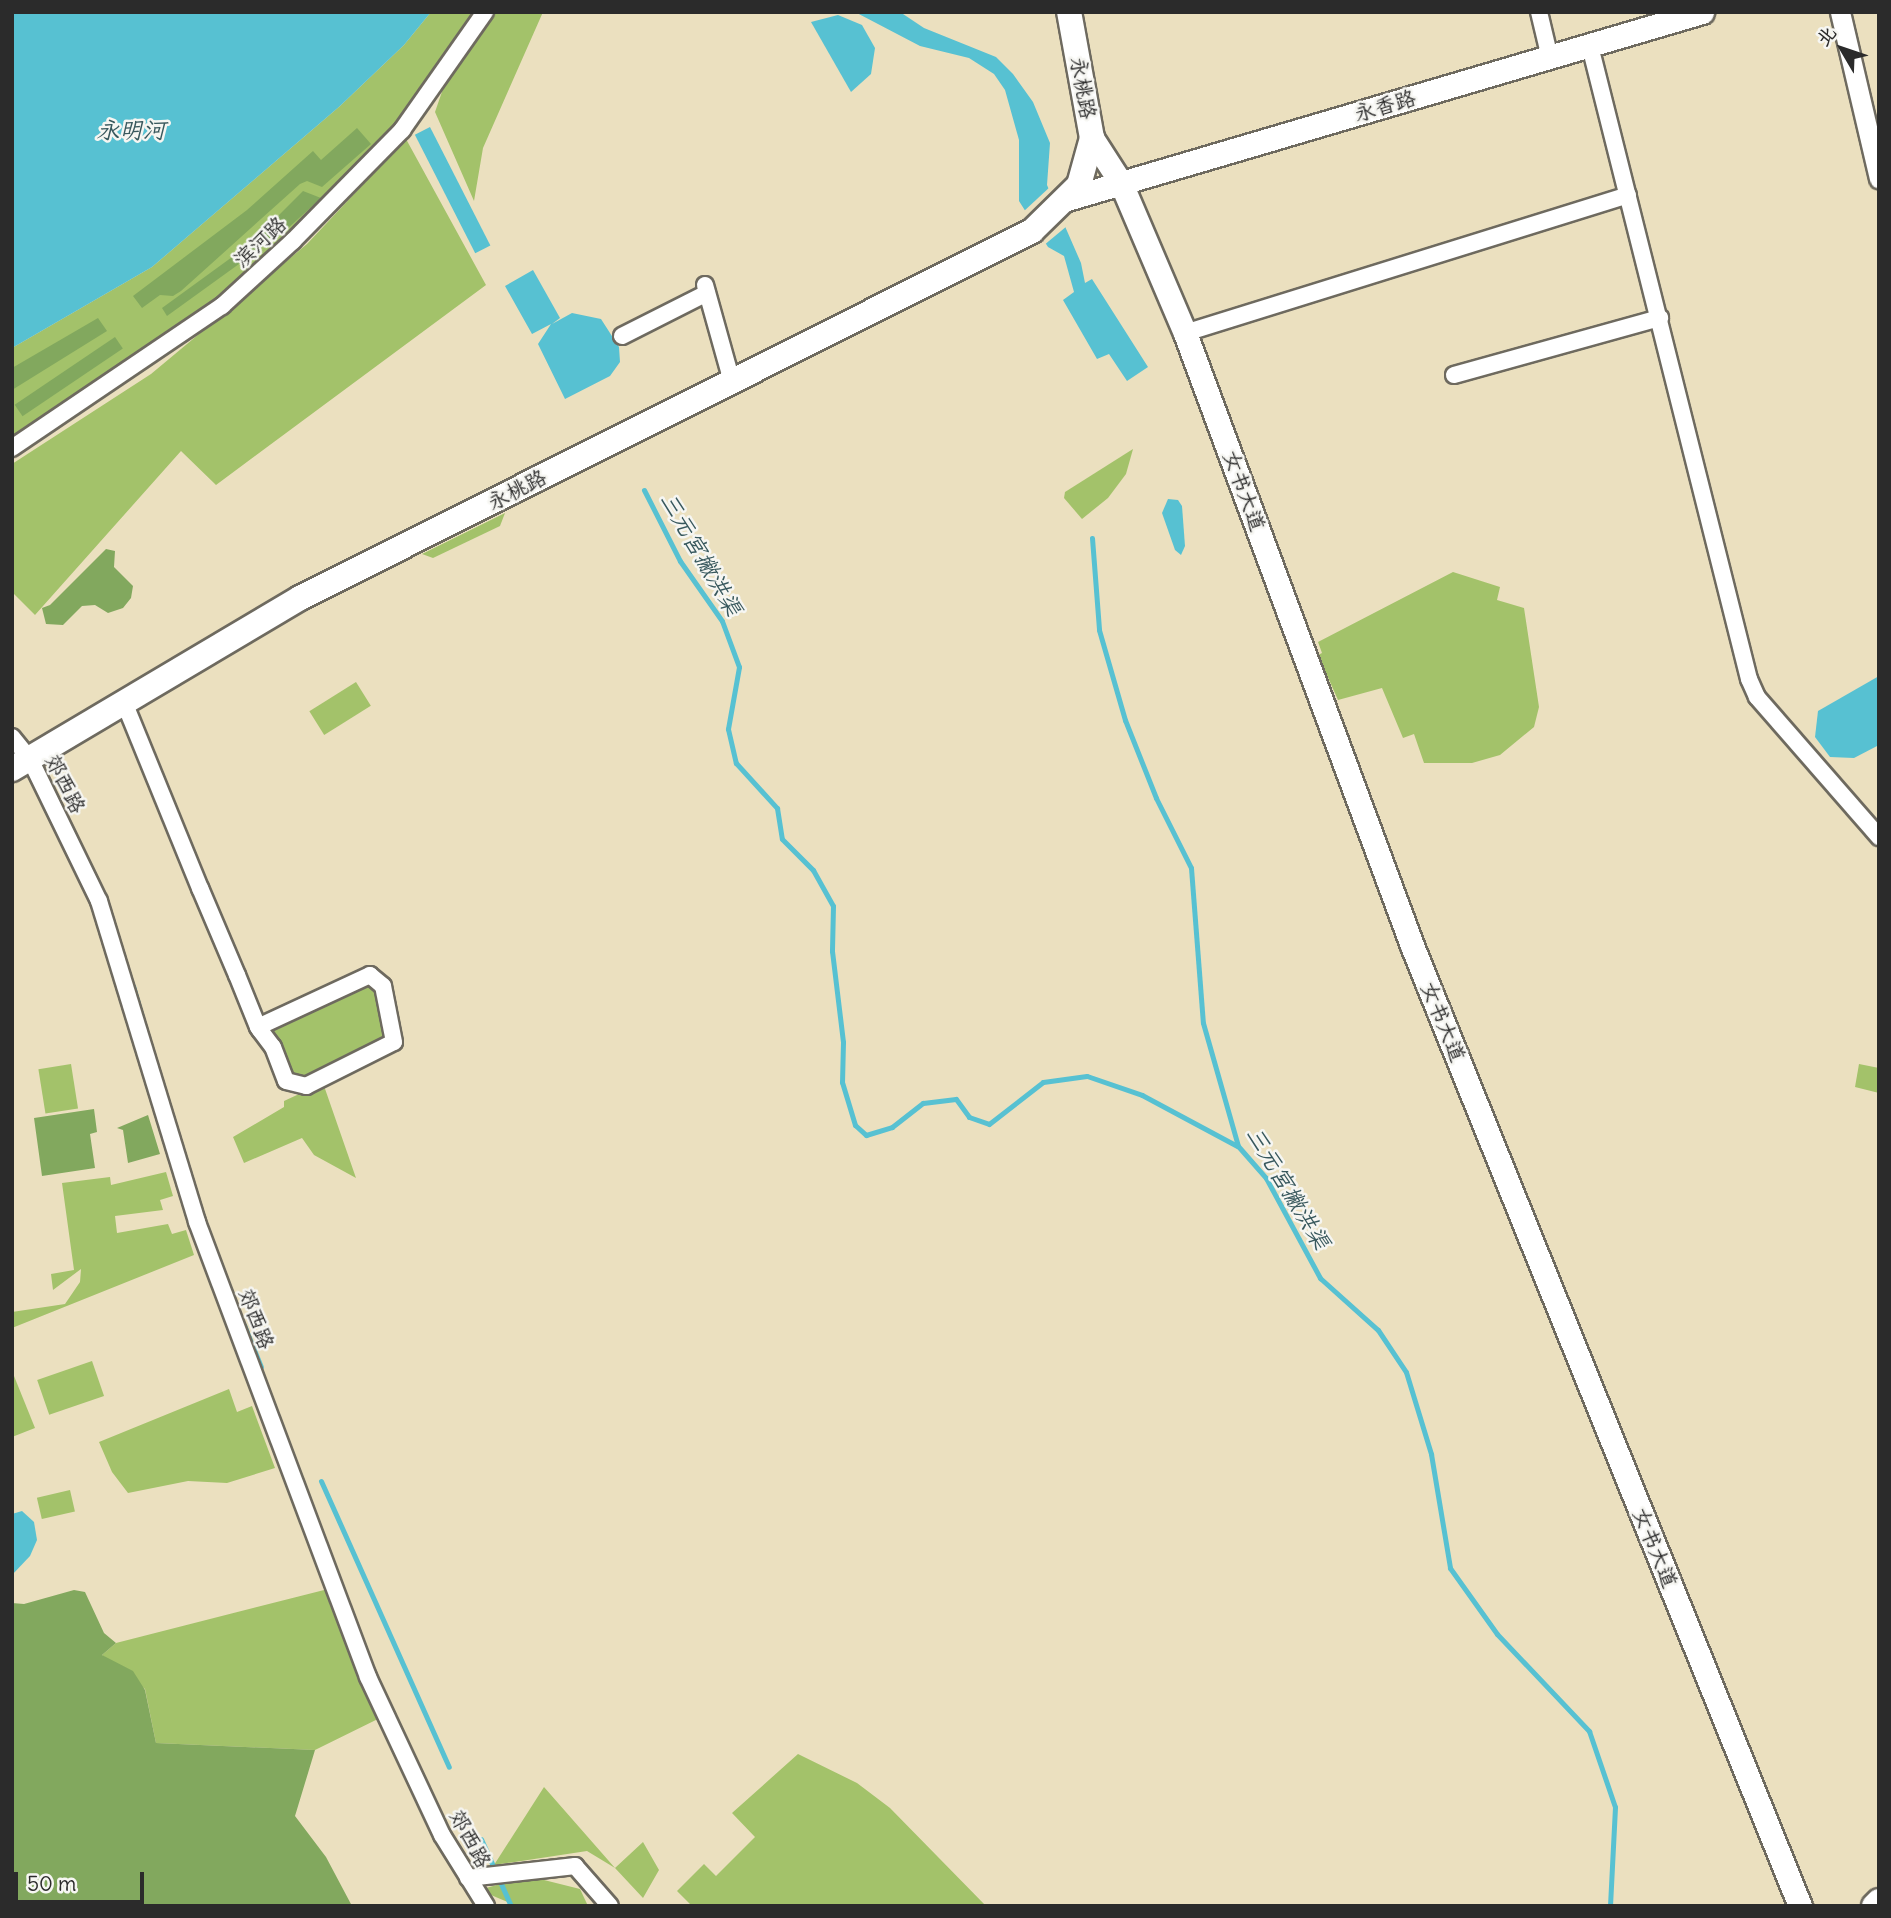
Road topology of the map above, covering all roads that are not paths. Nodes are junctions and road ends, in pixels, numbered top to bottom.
1 (485, 12) edge
2 (1069, 12) edge
3 (1539, 12) edge
4 (1702, 12) edge
5 (1840, 12) edge
6 (1590, 46) junction
7 (1550, 58) junction
8 (1092, 138) junction
9 (1879, 178) edge
10 (1121, 183) junction
11 (1628, 195) junction
12 (1067, 199) junction
13 (1660, 318) junction
14 (1185, 332) junction
15 (622, 337) dead end
16 (1454, 376) dead end
17 (732, 382) junction
18 (12, 448) edge
19 (124, 702) junction
20 (12, 737) edge
21 (21, 764) edge
22 (1877, 832) edge
23 (258, 1027) junction
24 (468, 1878) junction
25 (1879, 1901) edge
26 (486, 1906) edge
27 (610, 1906) edge
28 (1800, 1906) edge
29 (1874, 1906) edge

1 - 18 street, 滨河路
2 - 8 main road, 永桃路
3 - 7 street
4 - 6 main road, 永香路
5 - 9 street
6 - 7 main road, 永香路
6 - 11 street
7 - 10 main road, 永香路
8 - 10 main road, 女书大道
8 - 12 main road, 永桃路
10 - 12 main road, 永香路
10 - 14 main road, 女书大道
11 - 13 street
11 - 14 street
12 - 17 main road, 永桃路
13 - 16 street
13 - 22 street
14 - 28 main road, 女书大道
15 - 17 street
17 - 19 main road, 永桃路
19 - 21 main road, 永桃路
19 - 23 street
20 - 21 street, 郊西路
21 - 24 street, 郊西路
23 - 23 street
24 - 26 street, 郊西路
24 - 27 street
25 - 29 main road

